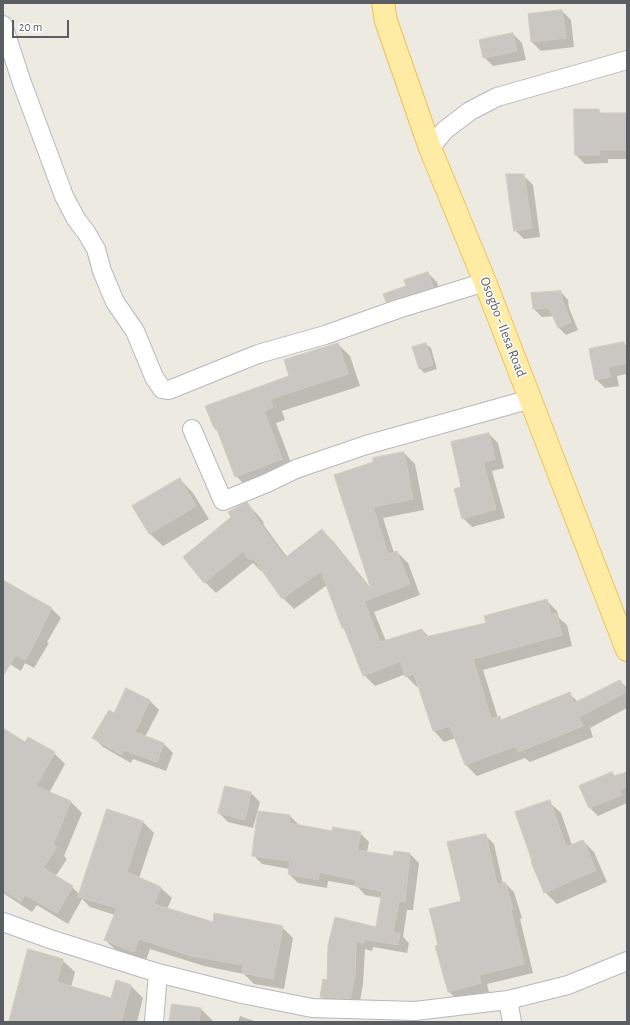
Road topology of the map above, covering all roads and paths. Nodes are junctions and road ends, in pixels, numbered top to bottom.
1 (383, 3) edge
2 (3, 25) edge
3 (627, 60) edge
4 (430, 148) junction
5 (485, 282) junction
6 (531, 399) junction
7 (192, 429) dead end
8 (627, 650) edge
9 (3, 922) edge
10 (627, 961) edge
11 (158, 973) junction
12 (508, 1000) junction
13 (154, 1022) edge
14 (512, 1022) edge

1 - 4 main road, Osogbo - Ilesa Road
2 - 5 street
3 - 4 street
4 - 5 main road, Osogbo - Ilesa Road
5 - 6 main road, Osogbo - Ilesa Road
6 - 7 street
6 - 8 main road, Osogbo - Ilesa Road
9 - 11 street
10 - 12 street
11 - 12 street
11 - 13 street
12 - 14 street

